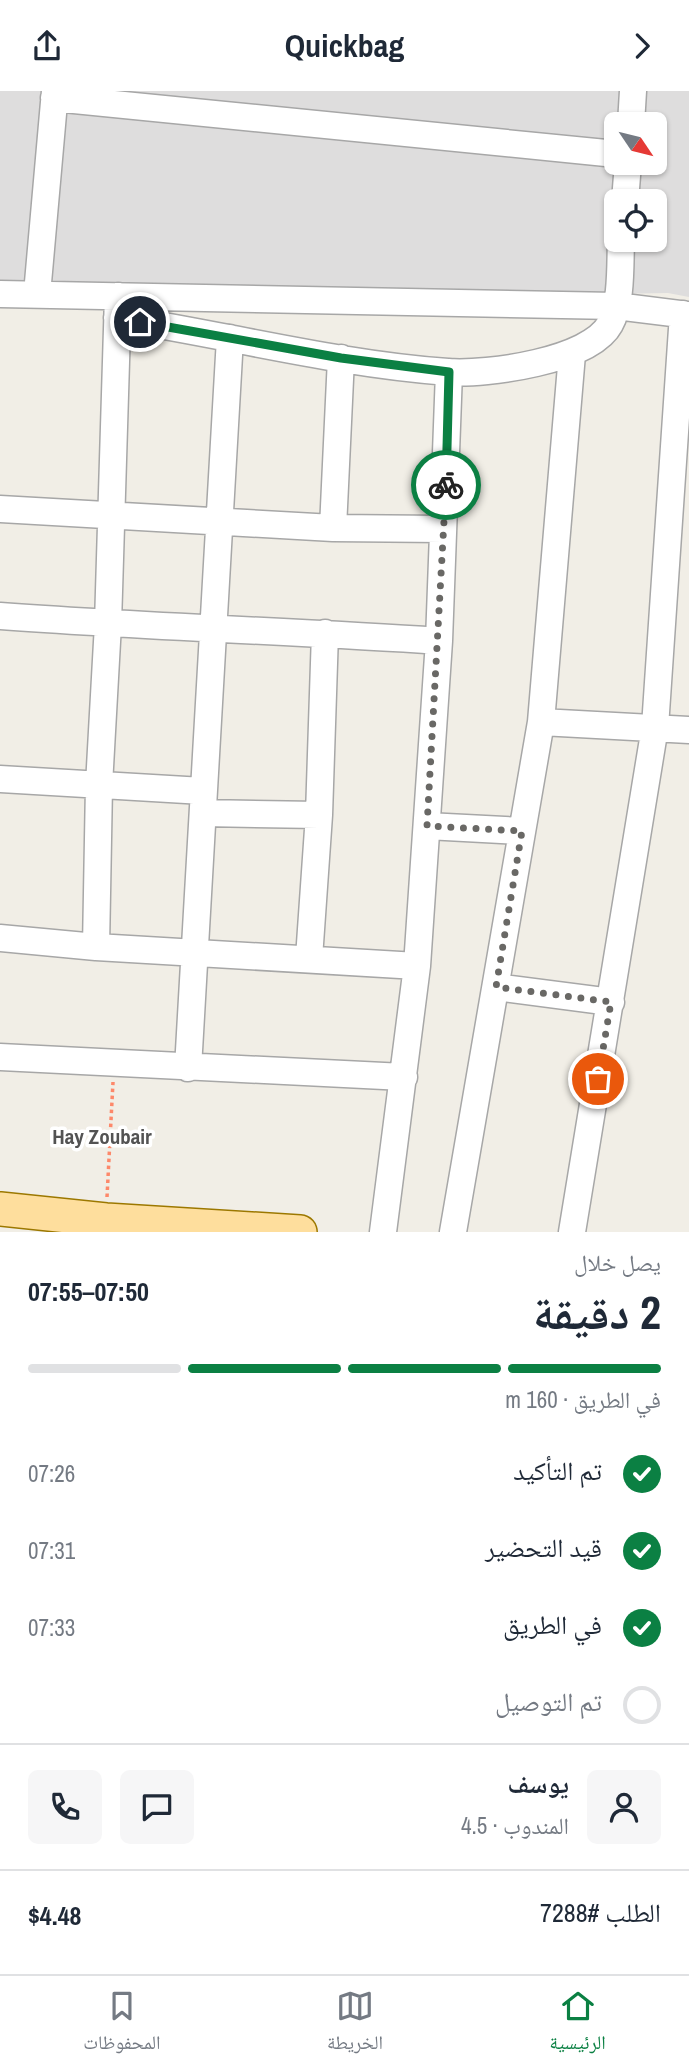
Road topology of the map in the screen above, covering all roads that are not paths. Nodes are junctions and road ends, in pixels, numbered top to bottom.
1 (634, 91) edge
2 (55, 95) edge
3 (632, 112) edge
4 (604, 153) edge
5 (620, 252) edge
6 (0, 294) edge
7 (37, 294) junction
8 (616, 306) junction
9 (118, 307) junction
10 (686, 315) edge
11 (230, 338) junction
12 (572, 354) junction
13 (341, 358) junction
14 (449, 372) junction
15 (0, 509) edge
16 (111, 516) junction
17 (219, 522) junction
18 (333, 529) junction
19 (443, 529) junction
20 (0, 616) edge
21 (108, 624) junction
22 (214, 628) junction
23 (325, 633) junction
24 (439, 641) junction
25 (541, 722) junction
26 (655, 727) junction
27 (689, 730) edge
28 (0, 779) edge
29 (99, 785) junction
30 (203, 802) junction
31 (319, 815) junction
32 (427, 826) junction
33 (522, 831) junction
34 (0, 938) edge
35 (96, 947) junction
36 (194, 952) junction
37 (309, 958) junction
38 (417, 966) junction
39 (496, 987) junction
40 (611, 1002) junction
41 (0, 1057) edge
42 (188, 1068) junction
43 (404, 1077) junction
44 (0, 1209) edge
45 (300, 1232) edge
46 (383, 1232) edge
47 (453, 1232) edge
48 (572, 1232) edge

1 - 3 street
2 - 4 street
2 - 7 street
5 - 8 street
6 - 7 street
7 - 9 street
8 - 9 street
8 - 10 street
8 - 12 street
9 - 11 street
9 - 16 street
10 - 26 street
11 - 13 street
11 - 17 street
12 - 14 street
12 - 25 street
13 - 14 street
13 - 18 street
14 - 19 street
15 - 16 street
16 - 17 street
16 - 21 street
17 - 18 street
17 - 22 street
18 - 19 street
19 - 24 street
20 - 21 street
21 - 22 street
21 - 29 street
22 - 23 street
22 - 30 street
23 - 24 street
23 - 31 street
24 - 32 street
25 - 26 street
25 - 33 street
26 - 27 street
26 - 40 street
28 - 29 street
29 - 30 street
29 - 35 street
30 - 31 street
30 - 36 street
31 - 37 street
32 - 33 street
32 - 38 street
33 - 39 street
34 - 35 street
35 - 36 street
36 - 37 street
36 - 42 street
37 - 38 street
38 - 43 street
39 - 40 street
39 - 47 street
40 - 48 street
41 - 42 street
42 - 43 street
43 - 46 street
44 - 45 main road

